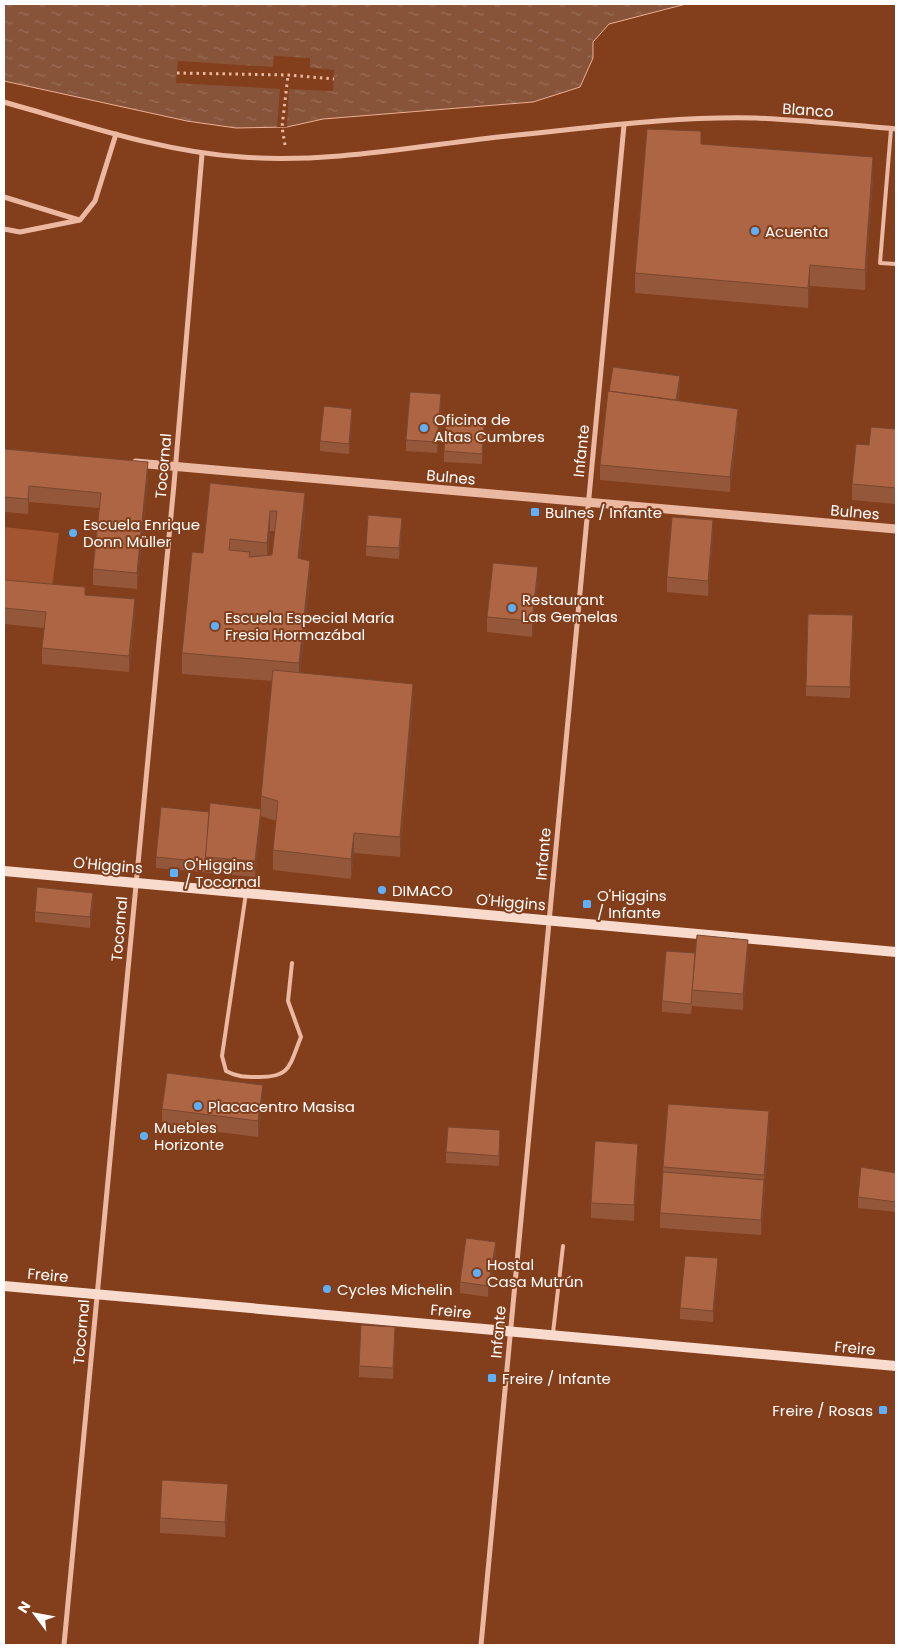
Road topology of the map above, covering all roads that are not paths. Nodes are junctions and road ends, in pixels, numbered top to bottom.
1 (4, 102) edge
2 (624, 125) junction
3 (894, 129) edge
4 (116, 134) junction
5 (202, 154) junction
6 (4, 197) edge
7 (80, 220) junction
8 (4, 229) edge
9 (896, 264) edge
10 (131, 462) edge
11 (176, 466) junction
12 (588, 502) junction
13 (896, 529) edge
14 (4, 871) edge
15 (136, 883) junction
16 (246, 894) junction
17 (549, 921) junction
18 (896, 952) edge
19 (292, 963) dead end
20 (563, 1246) dead end
21 (4, 1286) edge
22 (98, 1294) junction
23 (510, 1332) junction
24 (553, 1336) junction
25 (896, 1366) edge
26 (64, 1645) edge
27 (481, 1645) edge

1 - 4 street, Blanco
2 - 3 street, Blanco
2 - 5 street, Blanco
2 - 12 street, Infante
3 - 9 lane
4 - 5 street, Blanco
4 - 7 street
5 - 11 street, Tocornal
6 - 7 street
7 - 8 street
10 - 11 street, Bulnes
11 - 12 street, Bulnes
11 - 15 street, Tocornal
12 - 13 street, Bulnes
12 - 17 street, Infante
14 - 15 main road, O'Higgins
15 - 16 main road, O'Higgins
15 - 22 street, Tocornal
16 - 17 main road, O'Higgins
16 - 19 lane
17 - 18 main road, O'Higgins
17 - 23 street, Infante
20 - 24 lane
21 - 22 main road, Freire
22 - 23 main road, Freire
22 - 26 street, Tocornal
23 - 24 main road, Freire
23 - 27 street, Infante
24 - 25 main road, Freire

